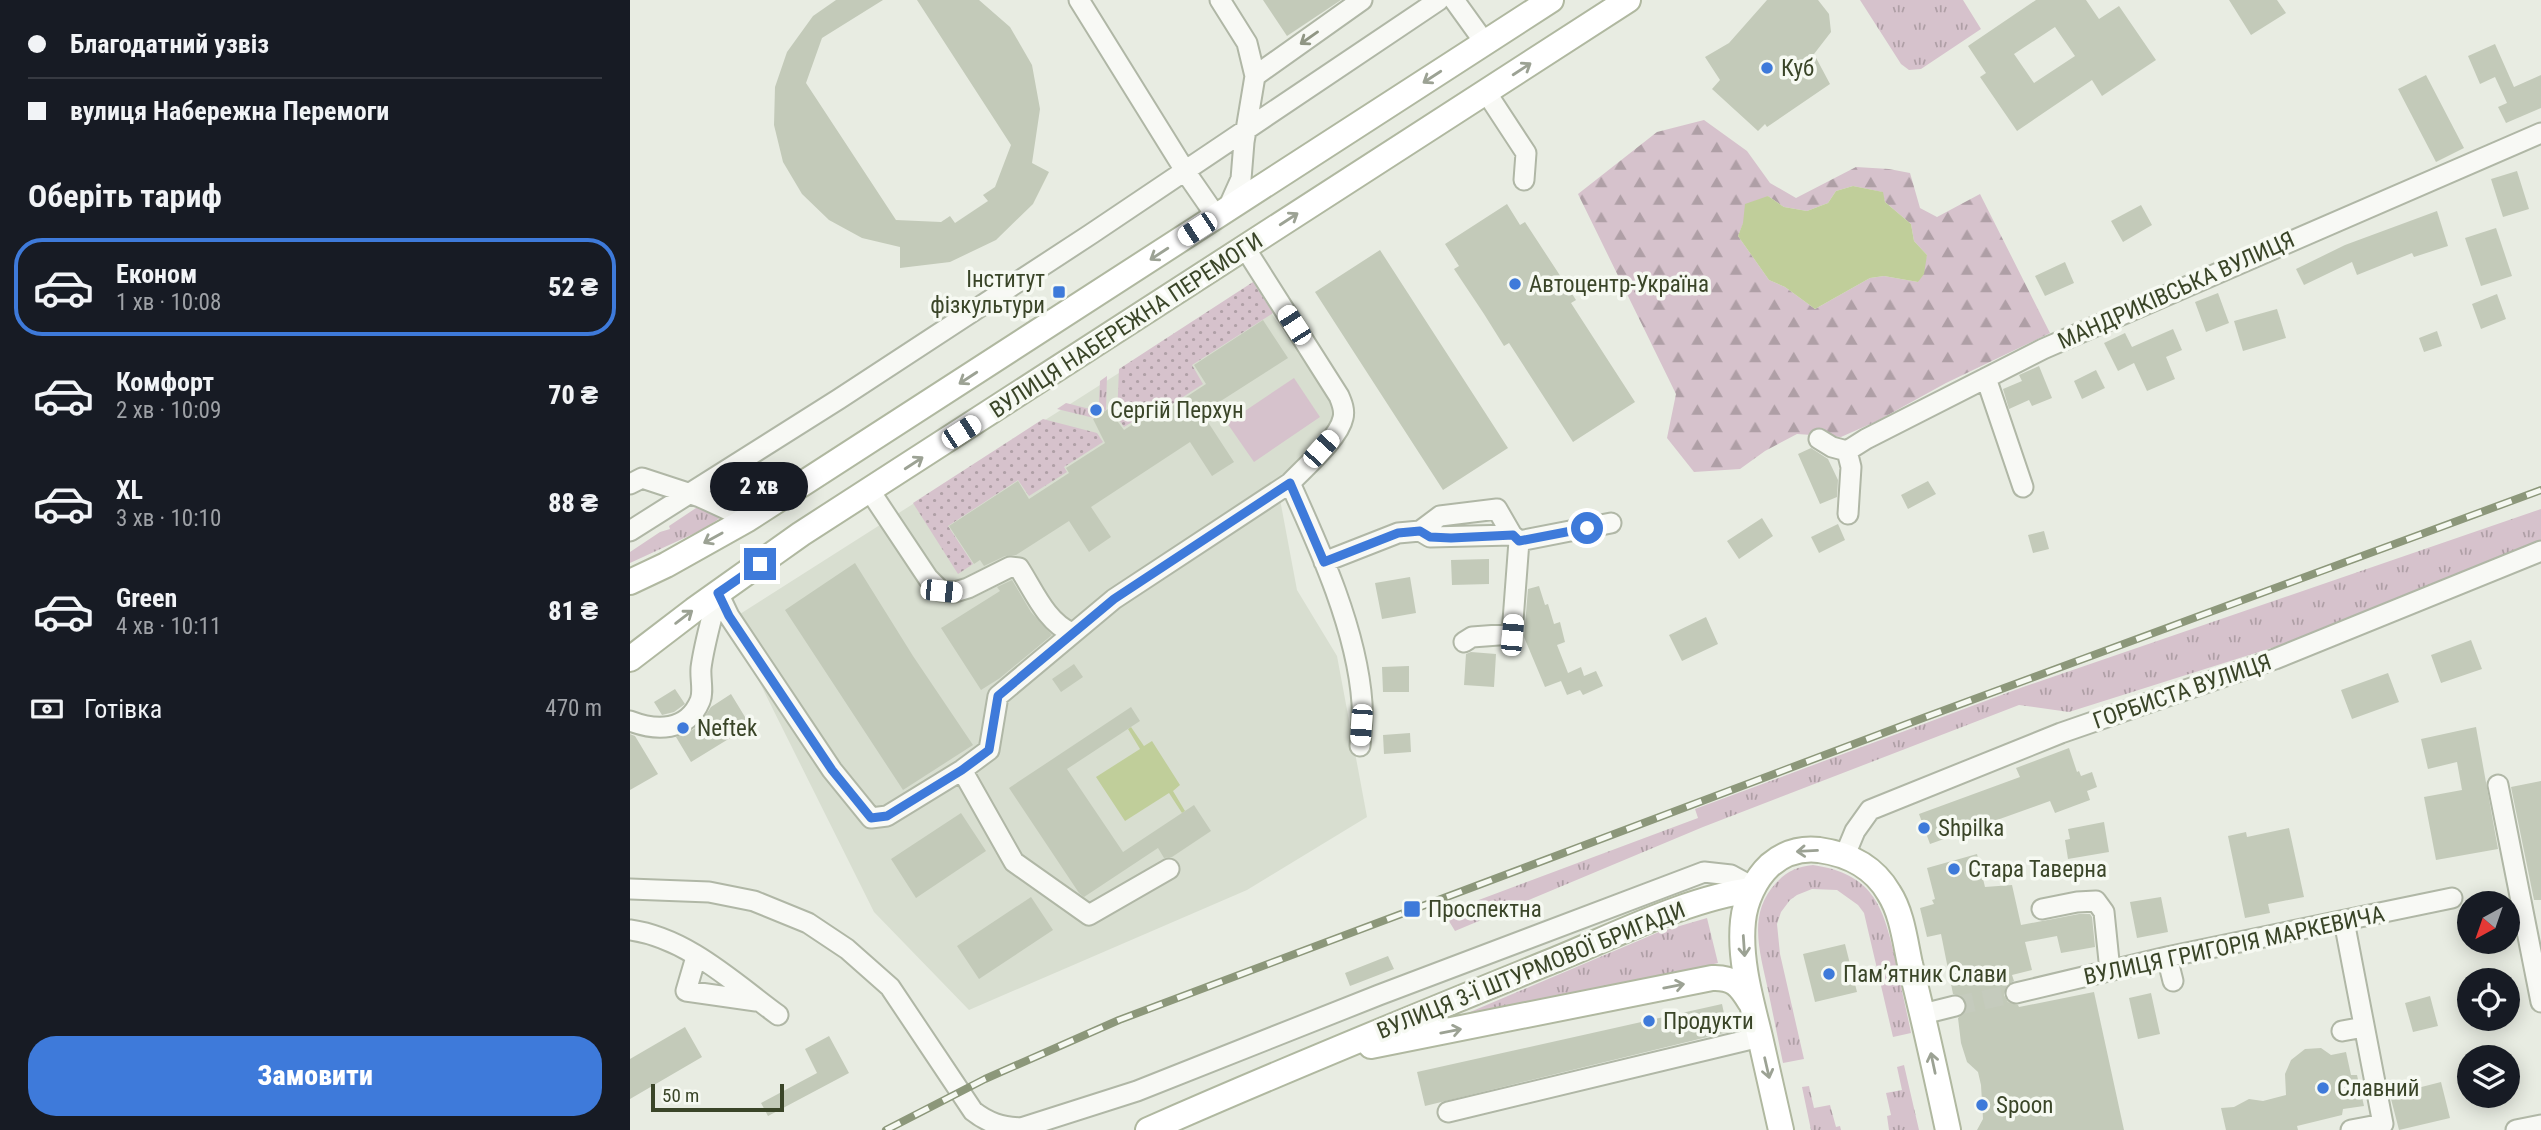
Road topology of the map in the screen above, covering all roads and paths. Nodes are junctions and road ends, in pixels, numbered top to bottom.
1 (1079, 0) edge
2 (1220, 0) edge
3 (1362, 0) edge
4 (1439, 0) edge
5 (1454, 0) edge
6 (1551, 0) edge
7 (1628, 0) edge
8 (1485, 43) junction
9 (1255, 76) junction
10 (1486, 92) junction
11 (1246, 127) junction
12 (2541, 133) edge
13 (1335, 140) junction
14 (1185, 170) junction
15 (1357, 175) junction
16 (1524, 180) dead end
17 (1222, 212) junction
18 (1245, 248) junction
19 (1986, 378) junction
20 (1819, 439) dead end
21 (1847, 451) junction
22 (1290, 483) junction
23 (630, 484) edge
24 (2023, 487) dead end
25 (870, 491) junction
26 (688, 494) junction
27 (1848, 514) dead end
28 (748, 519) junction
29 (1611, 523) dead end
30 (630, 531) edge
31 (1516, 538) junction
32 (2541, 551) edge
33 (1324, 562) junction
34 (630, 582) edge
35 (718, 593) junction
36 (1072, 633) junction
37 (1464, 642) dead end
38 (630, 659) edge
39 (630, 721) edge
40 (1360, 746) dead end
41 (962, 770) junction
42 (2498, 785) dead end
43 (1845, 855) junction
44 (1169, 869) dead end
45 (630, 889) edge
46 (1753, 889) junction
47 (2452, 898) dead end
48 (2042, 909) dead end
49 (2344, 921) junction
50 (630, 930) edge
51 (696, 957) junction
52 (2167, 957) junction
53 (2110, 971) junction
54 (2173, 981) dead end
55 (2016, 993) tunnel mouth
56 (760, 1002) junction
57 (2541, 1002) edge
58 (1752, 1006) junction
59 (1955, 1006) tunnel mouth
60 (1923, 1014) junction
61 (778, 1015) dead end
62 (2364, 1027) junction
63 (2342, 1031) dead end
64 (1760, 1037) junction
65 (1311, 1058) junction
66 (1448, 1112) dead end
67 (2541, 1125) edge
68 (1148, 1130) edge
69 (1781, 1130) edge
70 (1948, 1130) edge
71 (2351, 1130) edge
72 (2516, 1130) edge

1 - 14 street
2 - 9 street
3 -> 9 street
4 - 11 street
5 - 8 street
6 - 8 main road, ВУЛИЦЯ НАБЕРЕЖНА ПЕРЕМОГИ
10 -> 7 main road, ВУЛИЦЯ НАБЕРЕЖНА ПЕРЕМОГИ
8 -> 13 main road, ВУЛИЦЯ НАБЕРЕЖНА ПЕРЕМОГИ
9 - 11 street
10 - 15 main road, ВУЛИЦЯ НАБЕРЕЖНА ПЕРЕМОГИ
10 - 16 street
11 - 14 street
11 - 17 street
12 - 19 street, МАНДРИКІВСЬКА ВУЛИЦЯ
13 - 15 main road
13 - 17 main road, ВУЛИЦЯ НАБЕРЕЖНА ПЕРЕМОГИ
14 - 17 street
14 - 26 street
18 -> 15 main road, ВУЛИЦЯ НАБЕРЕЖНА ПЕРЕМОГИ
17 -> 28 main road, ВУЛИЦЯ НАБЕРЕЖНА ПЕРЕМОГИ
18 - 22 street
25 -> 18 main road, ВУЛИЦЯ НАБЕРЕЖНА ПЕРЕМОГИ
19 - 21 street, МАНДРИКІВСЬКА ВУЛИЦЯ
19 - 24 street
20 - 21 street
21 - 27 street
22 - 33 street
22 - 36 street
23 - 26 street
25 - 35 main road, ВУЛИЦЯ НАБЕРЕЖНА ПЕРЕМОГИ
25 - 36 street
26 - 28 street
26 - 30 street
28 -> 34 main road, ВУЛИЦЯ НАБЕРЕЖНА ПЕРЕМОГИ
29 - 31 street
31 - 33 street
31 - 37 street
32 - 43 street, ГОРБИСТА ВУЛИЦЯ
33 - 40 street
38 -> 35 main road, ВУЛИЦЯ НАБЕРЕЖНА ПЕРЕМОГИ
35 - 39 street
35 - 41 street
36 - 41 street
41 - 44 street
42 - 57 street
43 -> 46 main road
43 - 60 main road
45 - 46 street
46 -> 58 main road
46 - 65 main road, ВУЛИЦЯ 3-Ї ШТУРМОВОЇ БРИГАДИ
47 - 49 street, ВУЛИЦЯ ГРИГОРІЯ МАРКЕВИЧА
48 - 53 street
49 - 52 street, ВУЛИЦЯ ГРИГОРІЯ МАРКЕВИЧА
49 - 62 street
50 - 51 street
51 - 56 street
51 - 56 street
52 - 53 street, ВУЛИЦЯ ГРИГОРІЯ МАРКЕВИЧА
52 - 54 street
53 - 55 street, ВУЛИЦЯ ГРИГОРІЯ МАРКЕВИЧА
56 - 61 street
58 - 64 main road
65 -> 58 main road, ВУЛИЦЯ 3-Ї ШТУРМОВОЇ БРИГАДИ
59 - 60 street
70 -> 60 main road
62 - 63 street
62 - 71 street
64 - 66 street
64 -> 69 main road
65 - 68 main road, ВУЛИЦЯ 3-Ї ШТУРМОВОЇ БРИГАДИ
67 - 72 street

